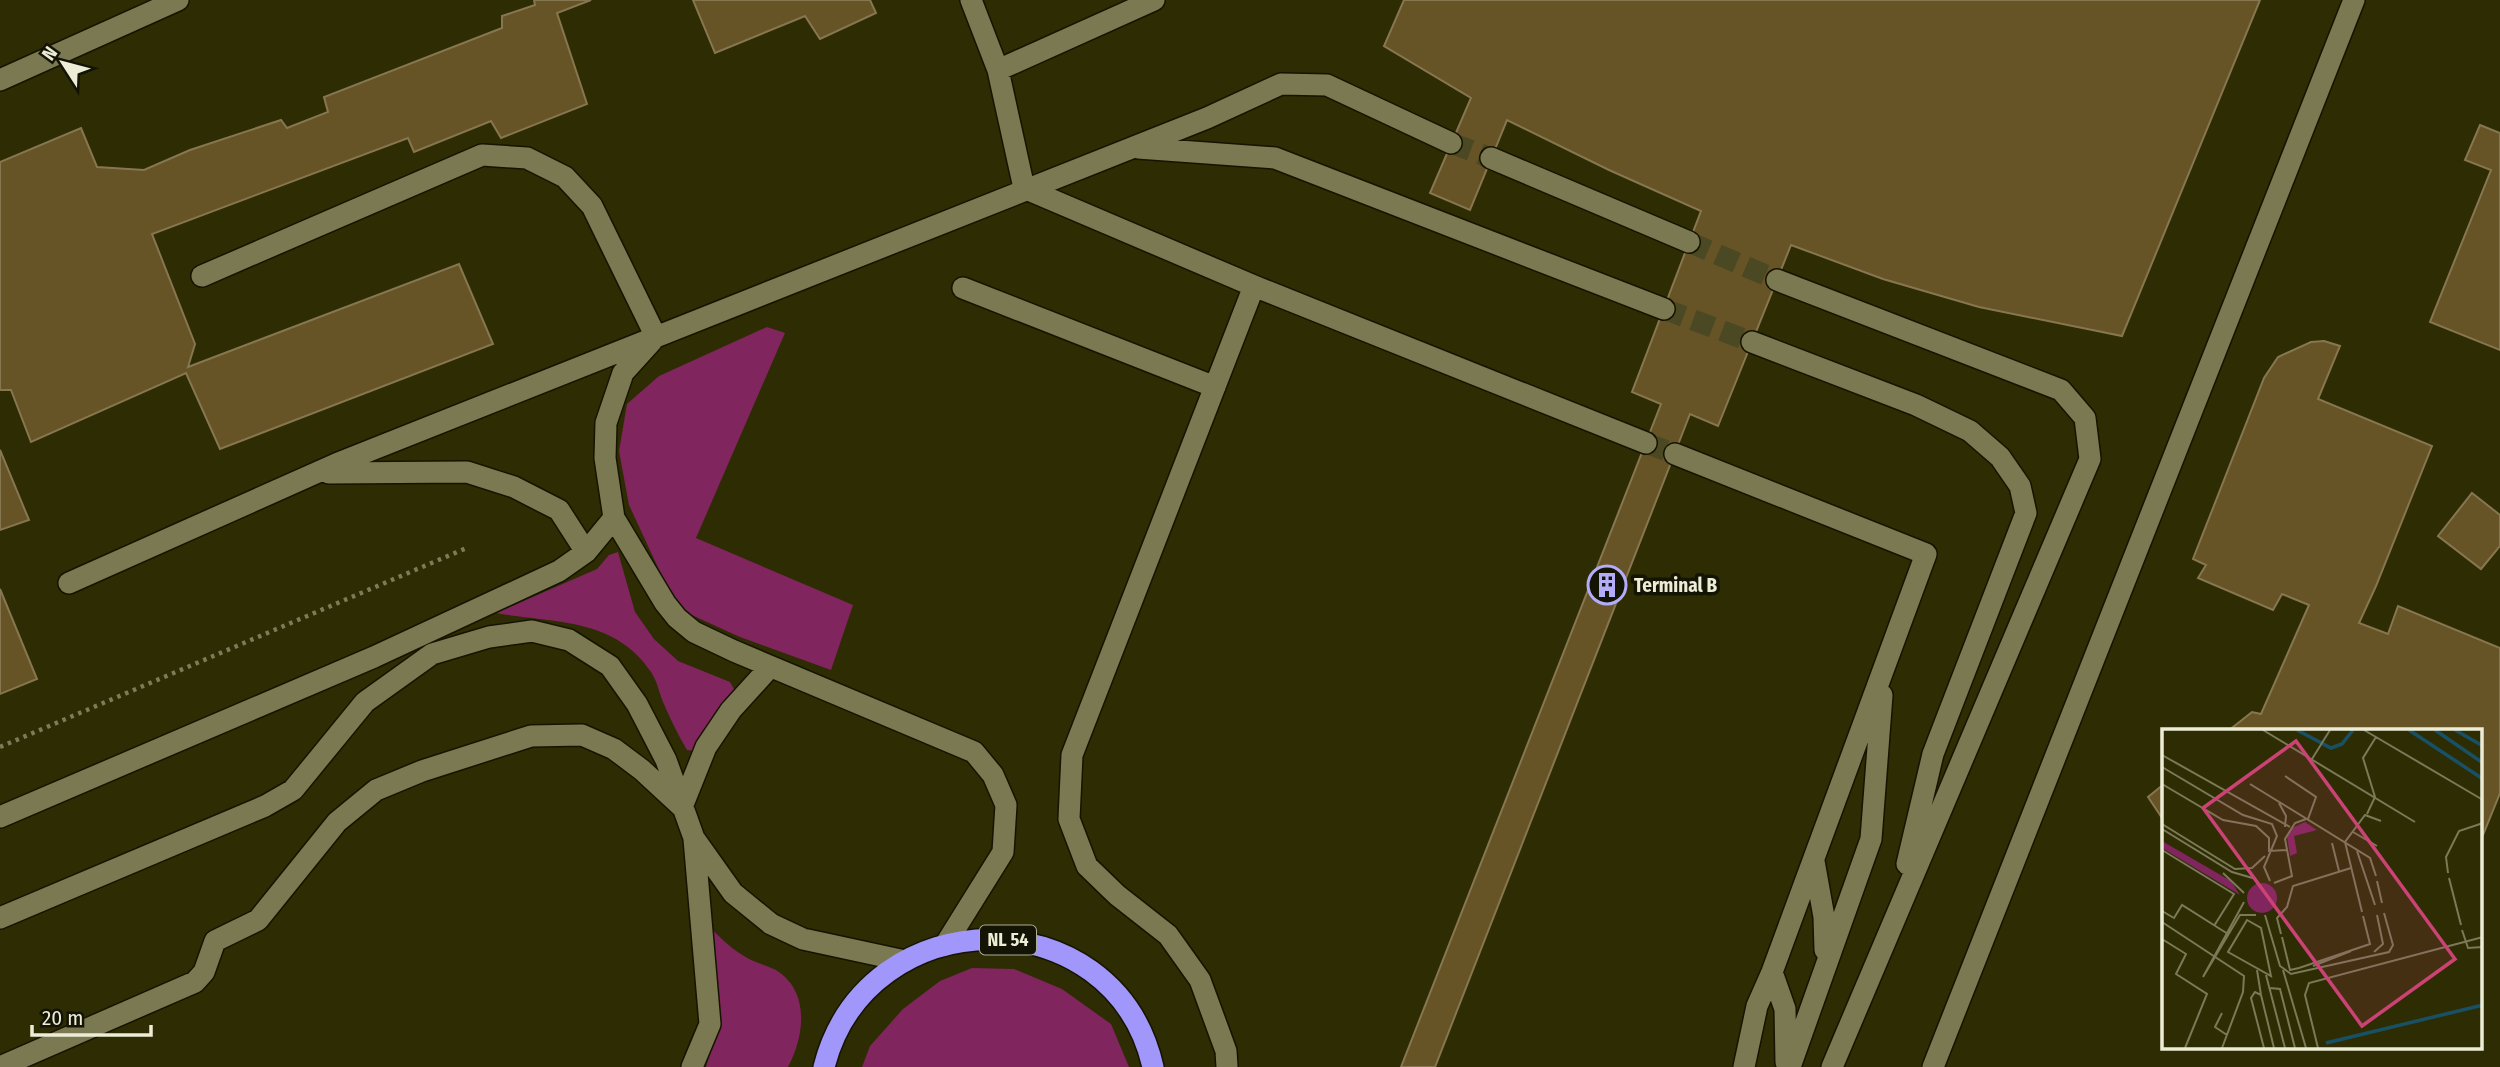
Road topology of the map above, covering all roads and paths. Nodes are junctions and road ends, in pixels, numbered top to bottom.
1 (178, 0) edge
2 (971, 0) edge
3 (1154, 0) edge
4 (2354, 0) edge
5 (998, 70) junction
6 (0, 80) edge
7 (1451, 143) tunnel mouth
8 (1131, 148) junction
9 (1491, 158) tunnel mouth
10 (1024, 188) junction
11 (1689, 242) tunnel mouth
12 (202, 276) dead end
13 (1777, 280) tunnel mouth
14 (1254, 286) junction
15 (962, 288) dead end
16 (1664, 309) tunnel mouth
17 (656, 337) junction
18 (1752, 342) tunnel mouth
19 (1215, 387) junction
20 (1646, 443) tunnel mouth
21 (1675, 454) tunnel mouth
22 (315, 473) junction
23 (614, 518) junction
24 (469, 547) dead end
25 (586, 552) junction
26 (69, 583) dead end
27 (432, 654) junction
28 (374, 657) junction
29 (770, 667) junction
30 (1884, 667) junction
31 (0, 747) edge
32 (682, 807) junction
33 (0, 817) edge
34 (694, 838) junction
35 (1813, 860) junction
36 (0, 918) edge
37 (1893, 924) junction
38 (945, 945) junction
39 (905, 961) junction
40 (1825, 963) junction
41 (1772, 972) junction
42 (831, 1044) junction
43 (0, 1067) edge
44 (692, 1067) edge
45 (811, 1067) edge
46 (824, 1067) edge
47 (1153, 1067) edge
48 (1227, 1067) edge
49 (1744, 1067) edge
50 (1788, 1067) edge
51 (1832, 1067) edge
52 (1933, 1067) edge

1 - 6 street
2 - 5 street
3 - 5 street
4 - 52 street
5 - 10 street
7 - 8 street
8 - 10 street
8 - 16 street
9 - 11 street
10 - 14 street
10 - 17 street
12 - 17 street
13 - 37 street
14 - 19 street
14 - 20 street
15 - 19 street
17 - 22 street
17 - 23 street
18 - 37 street
19 - 48 street
21 - 30 street
22 - 25 street
22 - 26 street
23 - 25 street
23 - 29 street
24 - 31 path
25 - 28 street
27 - 28 street
27 - 32 street
27 - 36 street
28 - 33 street
29 - 32 street
29 - 38 street
30 - 35 street
30 - 40 street
32 - 34 street
32 - 43 street
34 - 39 street
34 - 44 street
35 - 40 street
35 - 41 street
37 - 51 street
38 - 39 highway, NL 54
38 - 47 highway, NL 54
39 - 42 highway, NL 54
40 - 50 street
41 - 49 street
41 - 50 street
42 - 45 highway, NL 54
42 - 46 highway, NL 54

